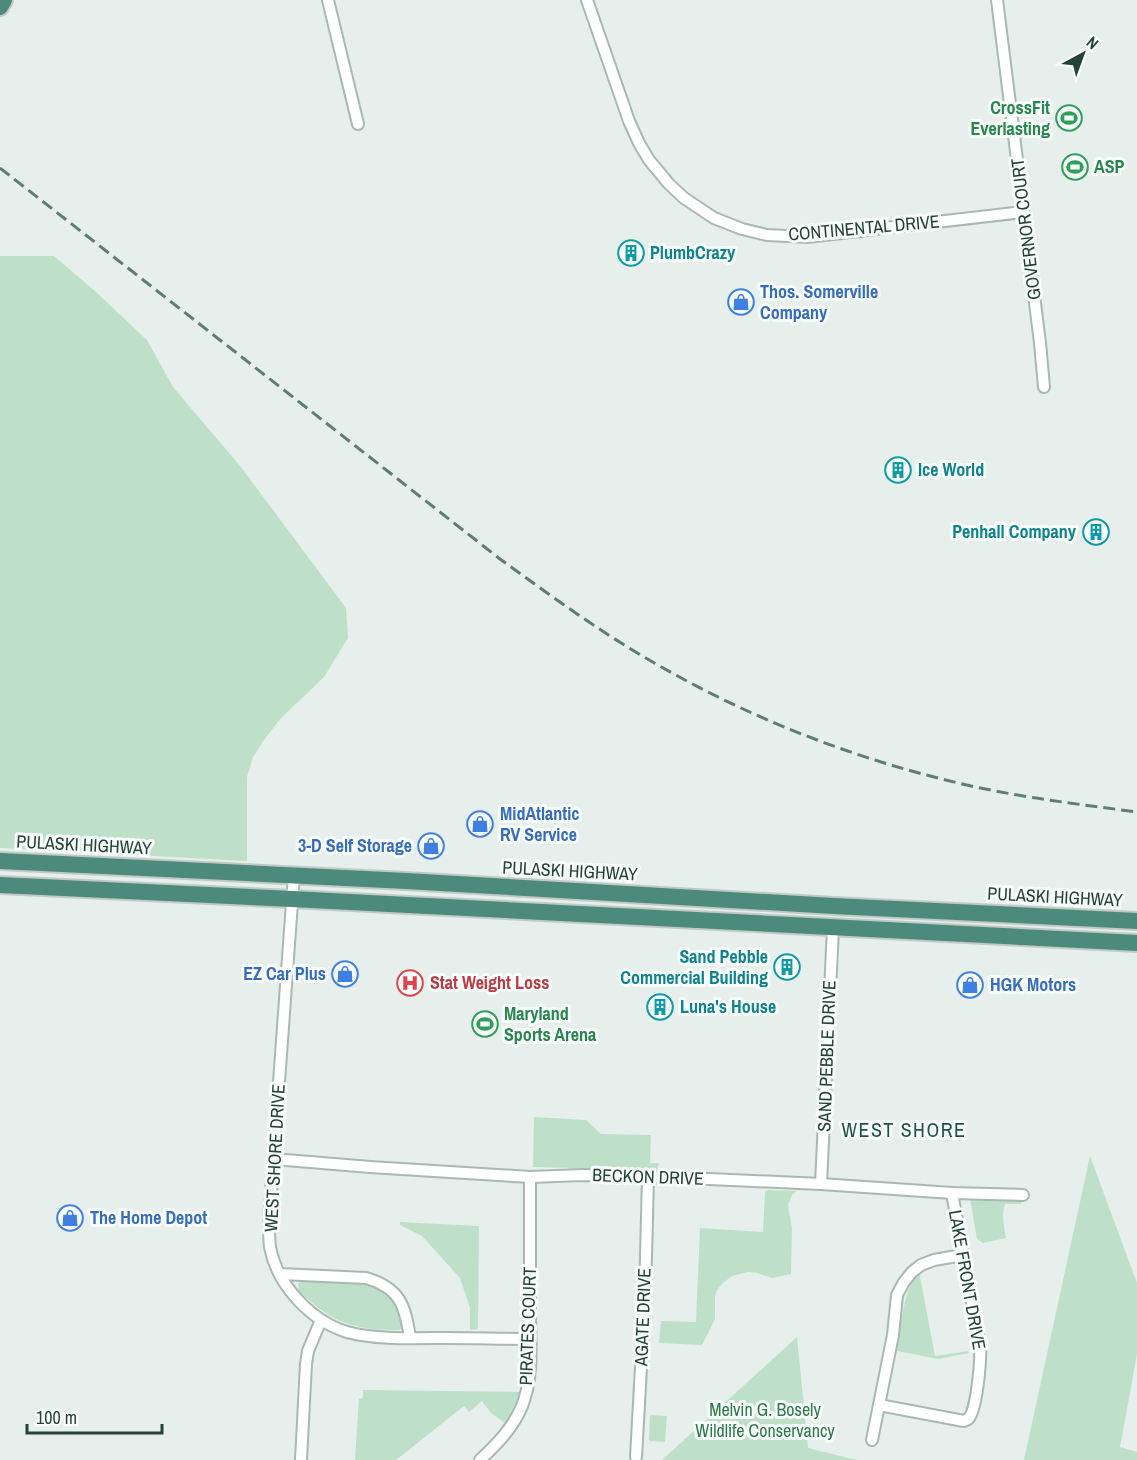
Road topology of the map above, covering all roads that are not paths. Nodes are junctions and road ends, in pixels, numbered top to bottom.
1 (4, 0) edge
2 (328, 0) edge
3 (587, 0) edge
4 (997, 0) edge
5 (0, 7) edge
6 (358, 124) dead end
7 (1023, 212) junction
8 (1044, 387) dead end
9 (0, 861) edge
10 (294, 875) junction
11 (0, 885) edge
12 (35, 887) junction
13 (0, 892) edge
14 (292, 899) junction
15 (1137, 921) edge
16 (832, 928) junction
17 (1137, 943) edge
18 (274, 1159) junction
19 (530, 1177) junction
20 (648, 1177) junction
21 (821, 1184) junction
22 (952, 1193) junction
23 (1023, 1195) dead end
24 (963, 1255) junction
25 (280, 1274) junction
26 (321, 1320) junction
27 (410, 1338) junction
28 (530, 1339) junction
29 (879, 1405) junction
30 (872, 1440) dead end
31 (636, 1457) dead end
32 (301, 1460) edge
33 (480, 1460) edge

1 - 5 highway
2 - 6 street
3 - 7 street, CONTINENTAL DRIVE
4 - 7 street, GOVERNOR COURT
7 - 8 street, GOVERNOR COURT
9 - 10 highway, PULASKI HIGHWAY
10 - 14 street, WEST SHORE DRIVE
10 - 15 highway, PULASKI HIGHWAY
11 - 12 highway
12 - 13 highway
12 - 14 highway
14 - 16 highway
14 - 18 street, WEST SHORE DRIVE
16 - 17 highway
16 - 21 street, SAND PEBBLE DRIVE
18 - 19 street, BECKON DRIVE
18 - 25 street, WEST SHORE DRIVE
19 - 20 street, BECKON DRIVE
19 - 28 street, PIRATES COURT
20 - 21 street, BECKON DRIVE
20 - 31 street, AGATE DRIVE
21 - 22 street, BECKON DRIVE
22 - 23 street, BECKON DRIVE
22 - 24 street, LAKE FRONT DRIVE
24 - 29 street
24 - 29 street, LAKE FRONT DRIVE
25 - 26 street, WEST SHORE DRIVE
25 - 27 street
26 - 27 street, WEST SHORE DRIVE
26 - 32 street
27 - 28 street, WEST SHORE DRIVE
28 - 33 street, PIRATES COURT
29 - 30 street

